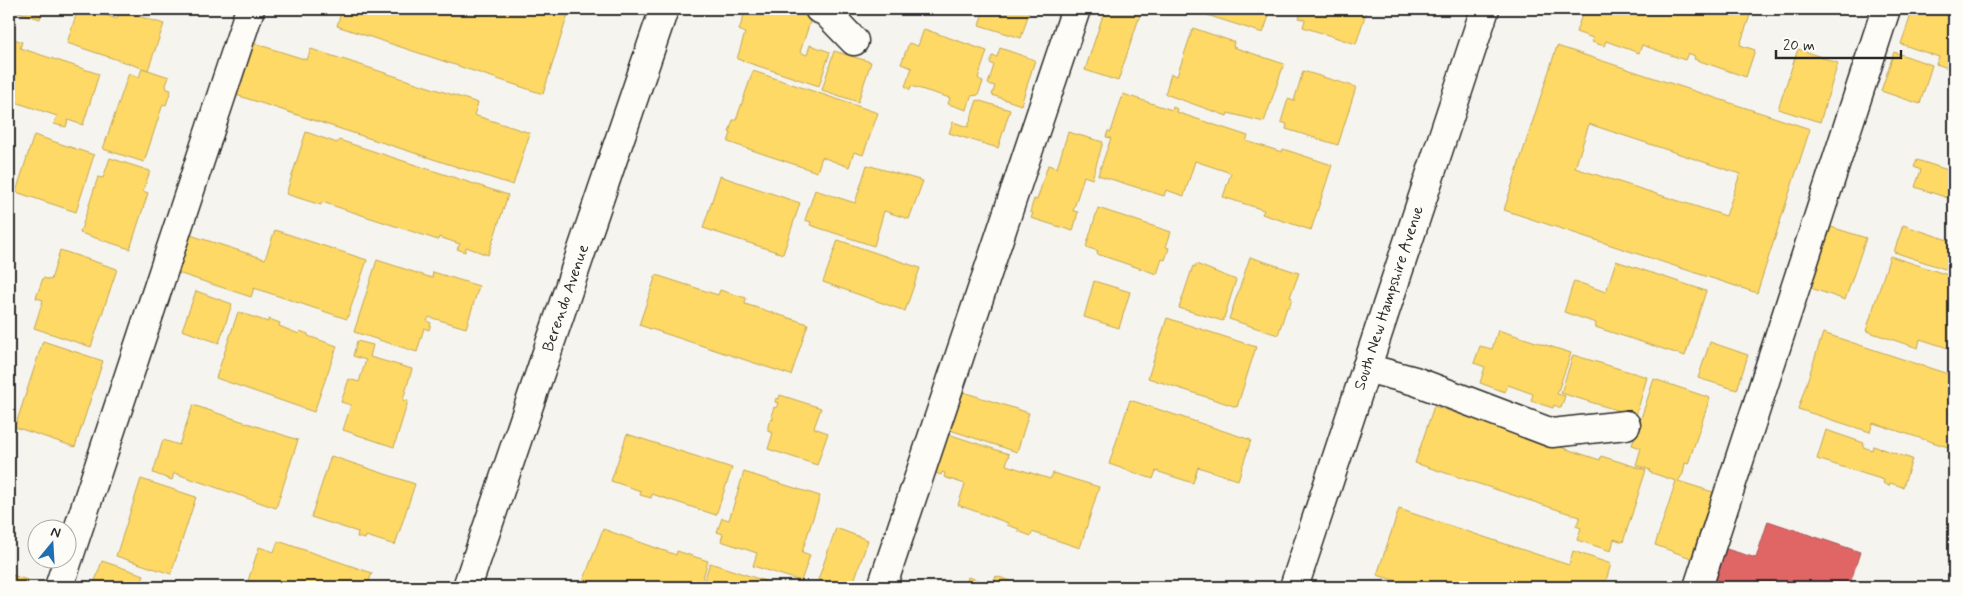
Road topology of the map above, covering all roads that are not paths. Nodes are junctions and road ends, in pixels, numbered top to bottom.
1 (250, 9) edge
2 (664, 9) edge
3 (819, 9) edge
4 (1076, 9) edge
5 (1485, 9) edge
6 (1886, 9) edge
7 (854, 41) dead end
8 (1366, 368) junction
9 (1626, 425) dead end
10 (59, 587) edge
11 (468, 587) edge
12 (882, 587) edge
13 (1294, 587) edge
14 (1698, 587) edge

1 - 10 street
2 - 11 street, Berendo Avenue
3 - 7 street
4 - 12 street
5 - 8 street, South New Hampshire Avenue
6 - 14 street
8 - 9 street
8 - 13 street, South New Hampshire Avenue

